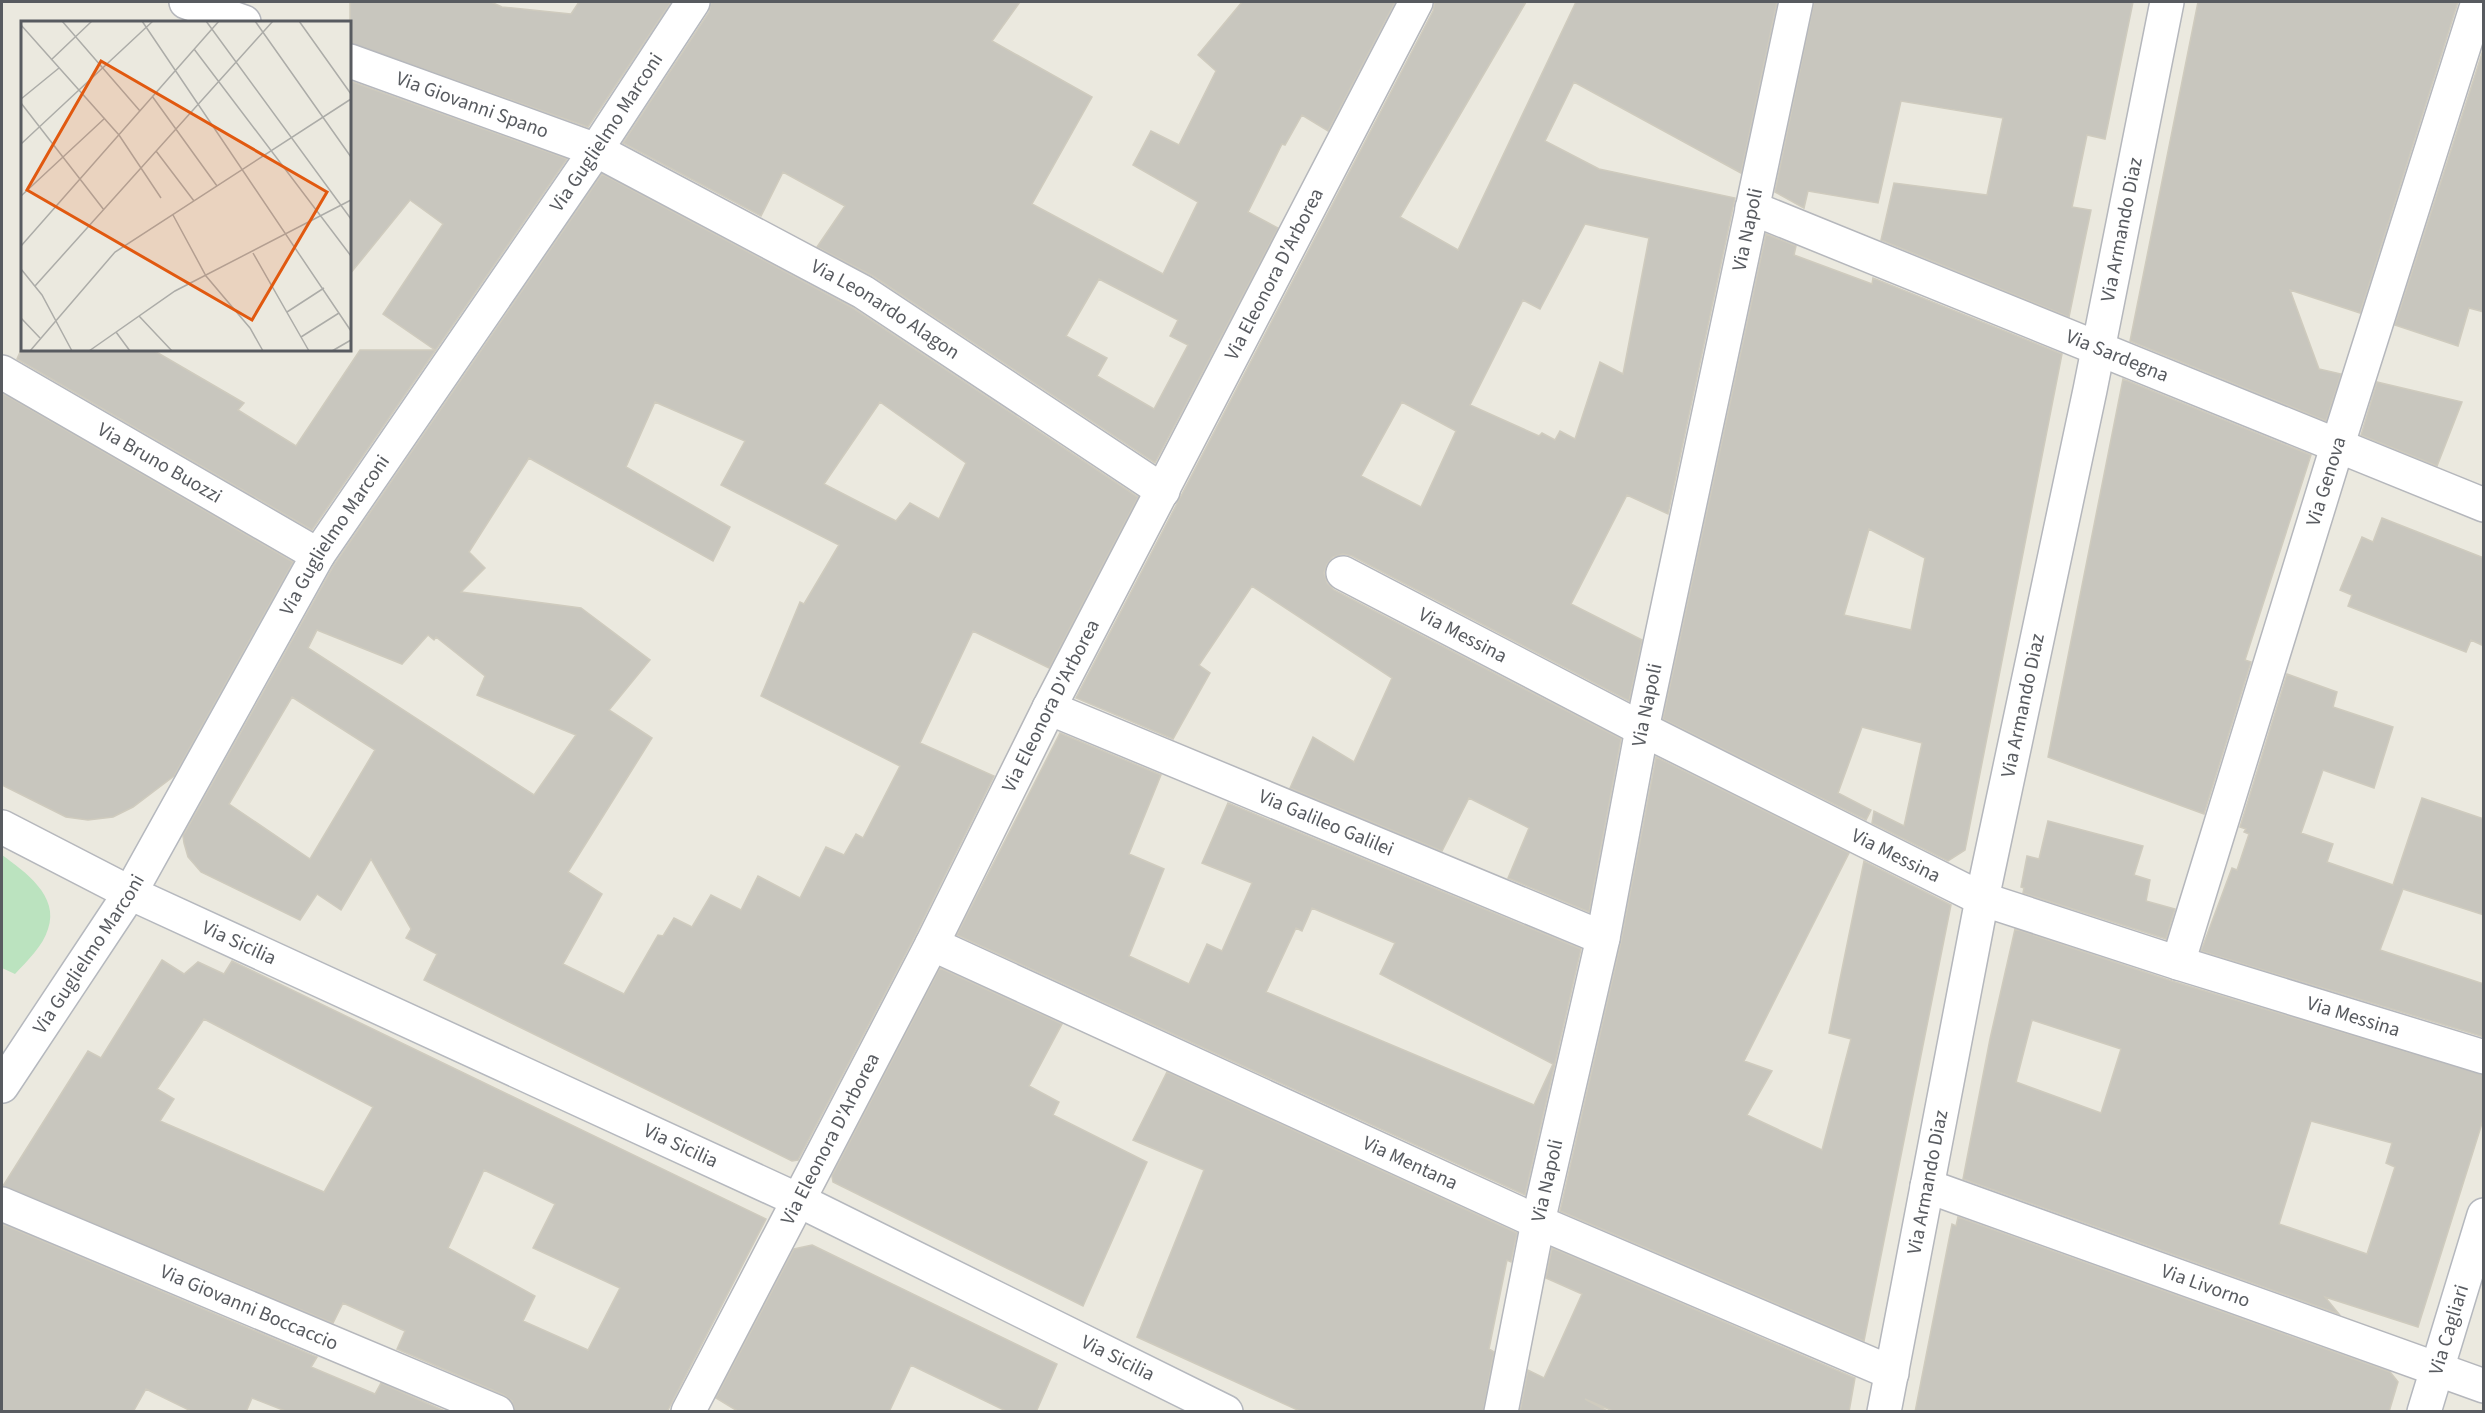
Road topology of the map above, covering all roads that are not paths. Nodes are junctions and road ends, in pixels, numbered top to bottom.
1 (186, 2) edge
2 (693, 2) edge
3 (1416, 2) edge
4 (1796, 2) edge
5 (2167, 2) edge
6 (2478, 2) edge
7 (241, 21) edge
8 (351, 61) edge
9 (596, 150) junction
10 (1752, 208) junction
11 (2098, 350) junction
12 (2, 372) edge
13 (2337, 447) junction
14 (1163, 491) junction
15 (2484, 505) edge
16 (318, 555) junction
17 (1342, 573) dead end
18 (1049, 708) junction
19 (1642, 729) junction
20 (2, 827) edge
21 (130, 893) junction
22 (1982, 899) junction
23 (1603, 938) junction
24 (932, 944) junction
25 (2178, 963) junction
26 (2484, 1057) edge
27 (2, 1086) edge
28 (1927, 1186) junction
29 (798, 1200) junction
30 (2, 1204) edge
31 (2484, 1215) edge
32 (1538, 1222) junction
33 (2439, 1369) junction
34 (1892, 1372) junction
35 (2484, 1386) edge
36 (497, 1412) edge
37 (688, 1412) edge
38 (1226, 1412) edge
39 (1501, 1412) edge
40 (1884, 1412) edge
41 (2424, 1412) edge

1 - 7 street
2 - 9 street, Via Guglielmo Marconi
3 - 14 street, Via Eleonora D'Arborea
4 - 10 street, Via Napoli
5 - 11 street, Via Armando Diaz
6 - 13 street, Via Genova
8 - 9 street, Via Giovanni Spano
9 - 14 street, Via Leonardo Alagon
9 - 16 street, Via Guglielmo Marconi
10 - 11 street, Via Sardegna
10 - 19 street, Via Napoli
11 - 13 street, Via Sardegna
11 - 22 street, Via Armando Diaz
12 - 16 street, Via Bruno Buozzi
13 - 15 street, Via Sardegna
13 - 25 street, Via Genova
14 - 18 street, Via Eleonora D'Arborea
16 - 21 street, Via Guglielmo Marconi
17 - 19 street, Via Messina
18 - 23 street, Via Galileo Galilei
18 - 24 street, Via Eleonora D'Arborea
19 - 22 street, Via Messina
19 - 23 street, Via Napoli
20 - 21 street, Via Sicilia
21 - 27 street, Via Guglielmo Marconi
21 - 29 street, Via Sicilia
22 - 25 street, Via Messina
22 - 28 street, Via Armando Diaz
23 - 32 street, Via Napoli
24 - 29 street, Via Eleonora D'Arborea
24 - 32 street, Via Mentana
25 - 26 street, Via Messina
28 - 33 street, Via Livorno
28 - 34 street, Via Armando Diaz
29 - 37 street, Via Eleonora D'Arborea
29 - 38 street, Via Sicilia
30 - 36 street, Via Giovanni Boccaccio
31 - 33 street, Via Cagliari
32 - 34 street, Via Mentana
32 - 39 street, Via Napoli
33 - 35 street, Via Livorno
33 - 41 street, Via Cagliari
34 - 40 street, Via Armando Diaz

